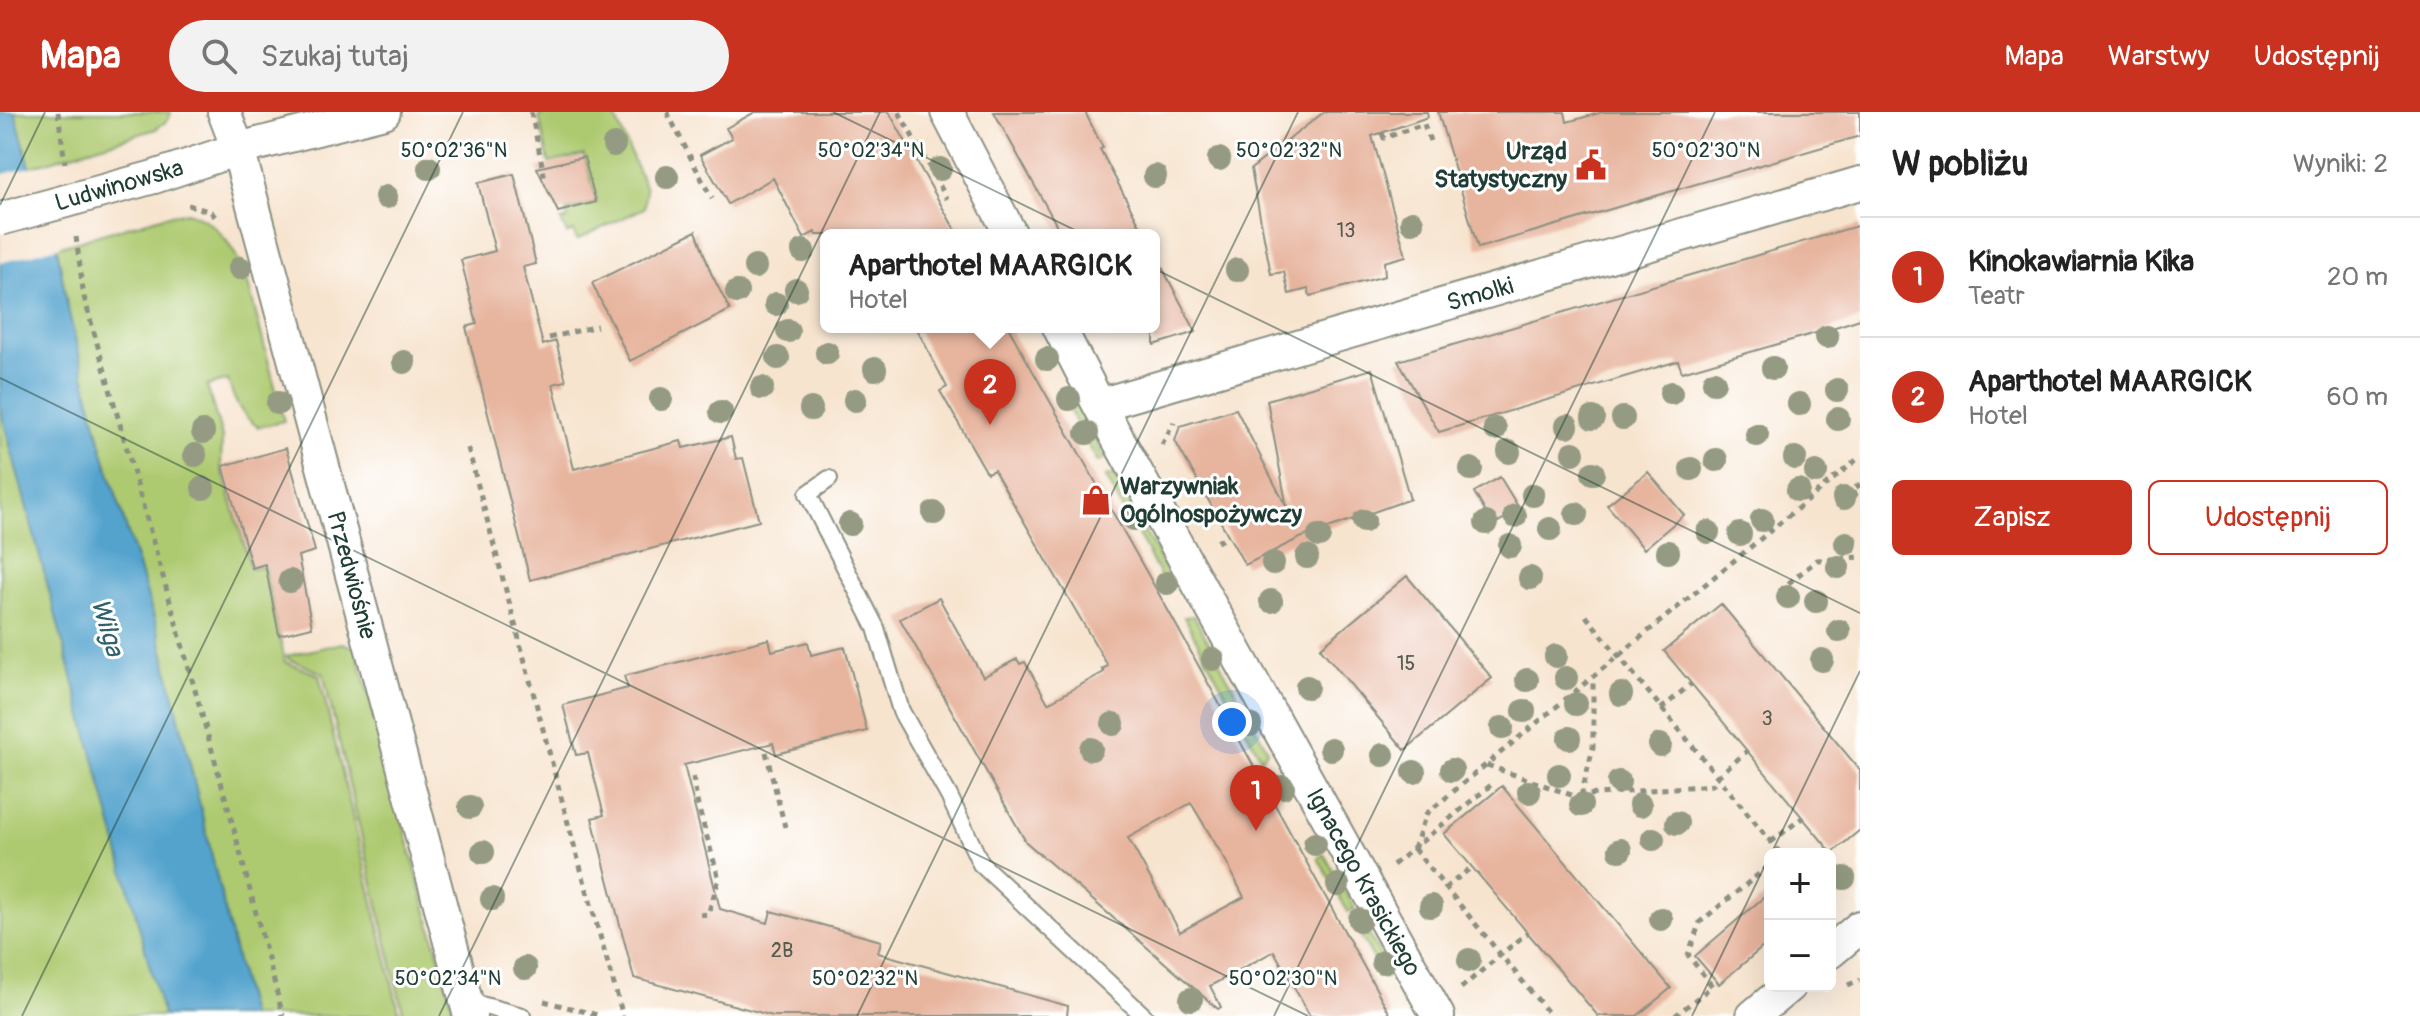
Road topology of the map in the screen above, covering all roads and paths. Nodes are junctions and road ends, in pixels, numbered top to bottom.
1 (58, 112) edge
2 (224, 112) edge
3 (384, 112) edge
4 (531, 112) edge
5 (667, 112) edge
6 (899, 112) edge
7 (947, 112) edge
8 (1382, 133) dead end
9 (1430, 141) dead end
10 (238, 149) junction
11 (67, 174) dead end
12 (545, 179) dead end
13 (1860, 183) edge
14 (712, 199) dead end
15 (952, 208) dead end
16 (0, 219) edge
17 (1008, 229) edge
18 (76, 235) dead end
19 (597, 326) dead end
20 (1062, 333) edge
21 (549, 338) dead end
22 (1099, 405) junction
23 (1183, 417) dead end
24 (468, 448) dead end
25 (1163, 456) dead end
26 (1860, 457) edge
27 (829, 479) dead end
28 (1860, 484) edge
29 (1860, 501) edge
30 (1860, 557) edge
31 (1779, 591) dead end
32 (1586, 616) dead end
33 (1617, 657) junction
34 (1593, 678) junction
35 (1691, 684) dead end
36 (1661, 709) junction
37 (1747, 751) dead end
38 (766, 752) dead end
39 (1486, 765) junction
40 (693, 777) dead end
41 (1718, 778) junction
42 (1491, 785) dead end
43 (1581, 796) junction
44 (1802, 818) dead end
45 (785, 827) dead end
46 (1771, 842) junction
47 (1776, 848) edge
48 (1414, 849) junction
49 (1472, 867) dead end
50 (1764, 870) edge
51 (1386, 871) dead end
52 (1445, 888) junction
53 (699, 915) dead end
54 (1860, 927) edge
55 (1528, 932) dead end
56 (1836, 947) edge
57 (1501, 956) junction
58 (1782, 992) edge
59 (533, 997) dead end
60 (1446, 1005) edge
61 (468, 1009) edge
62 (283, 1016) edge
63 (522, 1016) edge
64 (601, 1016) edge
65 (623, 1016) edge
66 (1144, 1016) edge
67 (1551, 1016) edge
68 (1675, 1016) edge
69 (1753, 1016) edge

1 - 11 path
2 - 10 street, Przedwiośnie
3 - 10 street, Ludwinowska
4 - 12 path
5 - 14 path
6 - 15 path
7 - 17 street
8 - 9 path
10 - 16 street, Ludwinowska, bridge
10 - 61 street, Przedwiośnie
13 - 22 street, Smolki
18 - 62 path
19 - 21 path
20 - 22 street, Ignacego Krasickiego
22 - 60 street, Ignacego Krasickiego
23 - 25 path
24 - 65 path
26 - 33 path
27 - 66 lane
28 - 29 path
30 - 31 path
32 - 33 path
33 - 34 path
33 - 36 path
34 - 39 path
34 - 43 path
35 - 36 path
36 - 41 path
37 - 41 path
38 - 45 path
39 - 43 path
39 - 48 path
40 - 53 path
41 - 43 path
41 - 46 path
42 - 48 path
44 - 46 path
46 - 47 path
48 - 51 path
48 - 52 path
49 - 52 path
50 - 68 path
52 - 57 path
54 - 56 street
55 - 57 path
57 - 60 path
57 - 67 path
58 - 69 street
59 - 64 path
61 - 63 lane, Przedwiośnie

